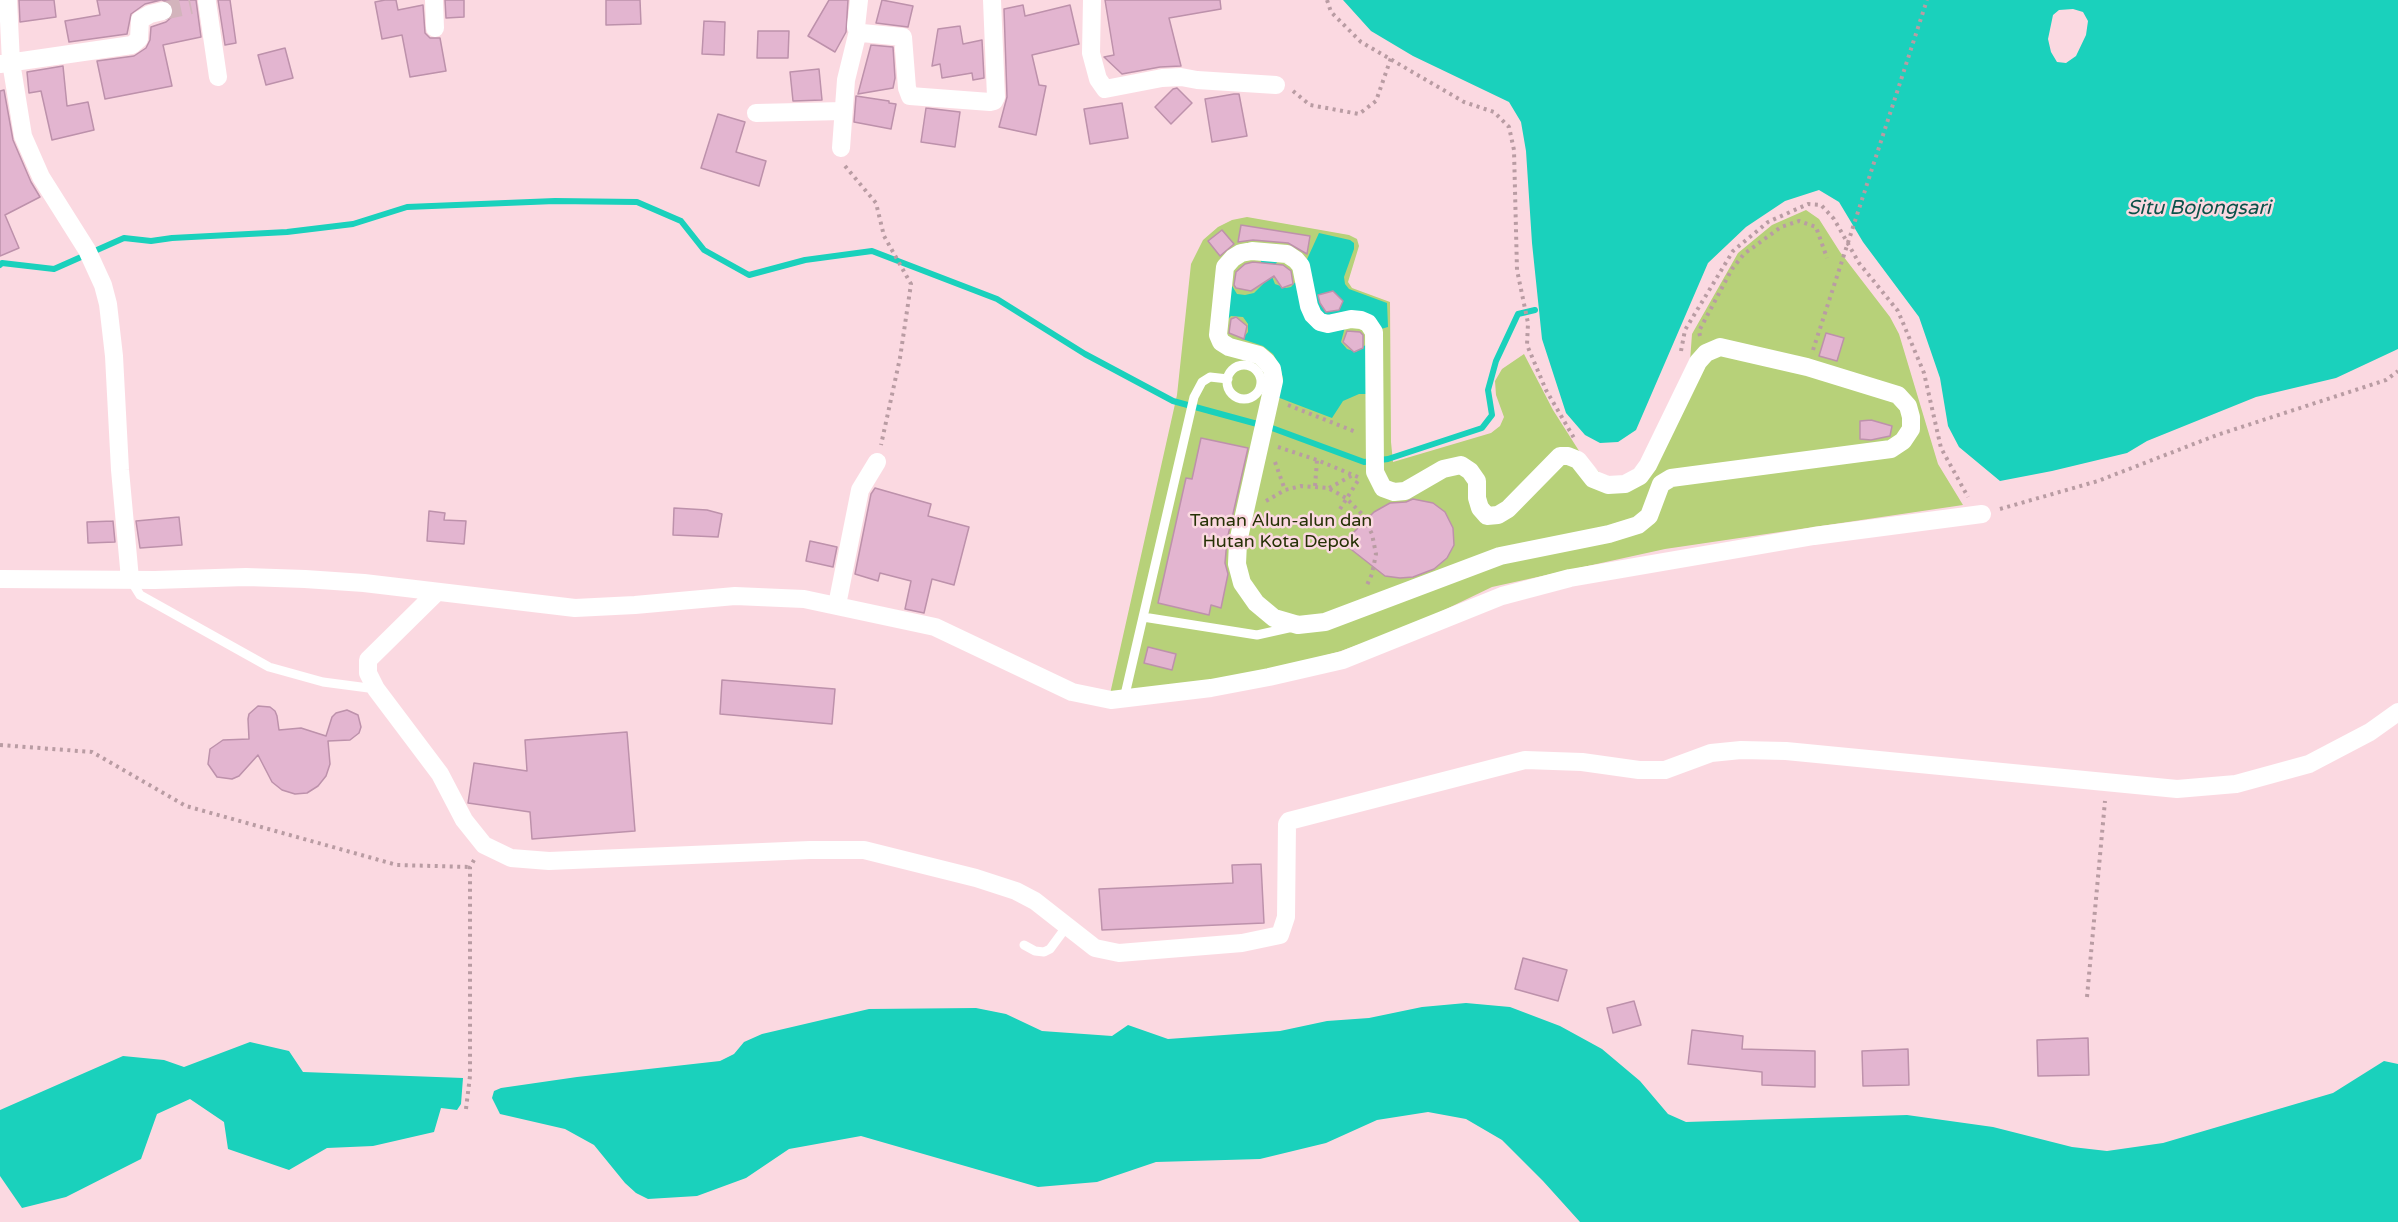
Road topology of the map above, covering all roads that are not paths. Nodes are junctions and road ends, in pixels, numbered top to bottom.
1 (8, 0) edge
2 (434, 0) edge
3 (859, 0) edge
4 (992, 0) edge
5 (1092, 0) edge
6 (204, 2) edge
7 (163, 11) tunnel mouth
8 (435, 28) dead end
9 (858, 31) junction
10 (5, 63) edge
11 (218, 76) dead end
12 (1276, 85) road end
13 (843, 111) junction
14 (756, 113) dead end
15 (841, 148) road end
16 (1228, 379) dead end
17 (877, 462) road end
18 (1982, 514) road end
19 (0, 579) edge
20 (130, 579) junction
21 (436, 593) junction
22 (837, 605) junction
23 (1143, 617) junction
24 (1298, 625) junction
25 (376, 689) junction
26 (1124, 699) junction
27 (2398, 712) edge
28 (1067, 926) junction
29 (1023, 945) dead end

1 - 10 street
2 - 8 street
3 - 9 street
4 - 9 street
5 - 12 street
6 - 11 street
7 - 10 street
9 - 13 street
10 - 20 street
13 - 14 street
13 - 15 street
16 - 23 lane
17 - 22 street
18 - 26 street
19 - 20 street
20 - 21 street
20 - 25 lane
21 - 22 street
21 - 25 street
22 - 26 street
23 - 24 lane
23 - 26 lane
24 - 24 street
25 - 28 street
27 - 28 street
28 - 29 lane

